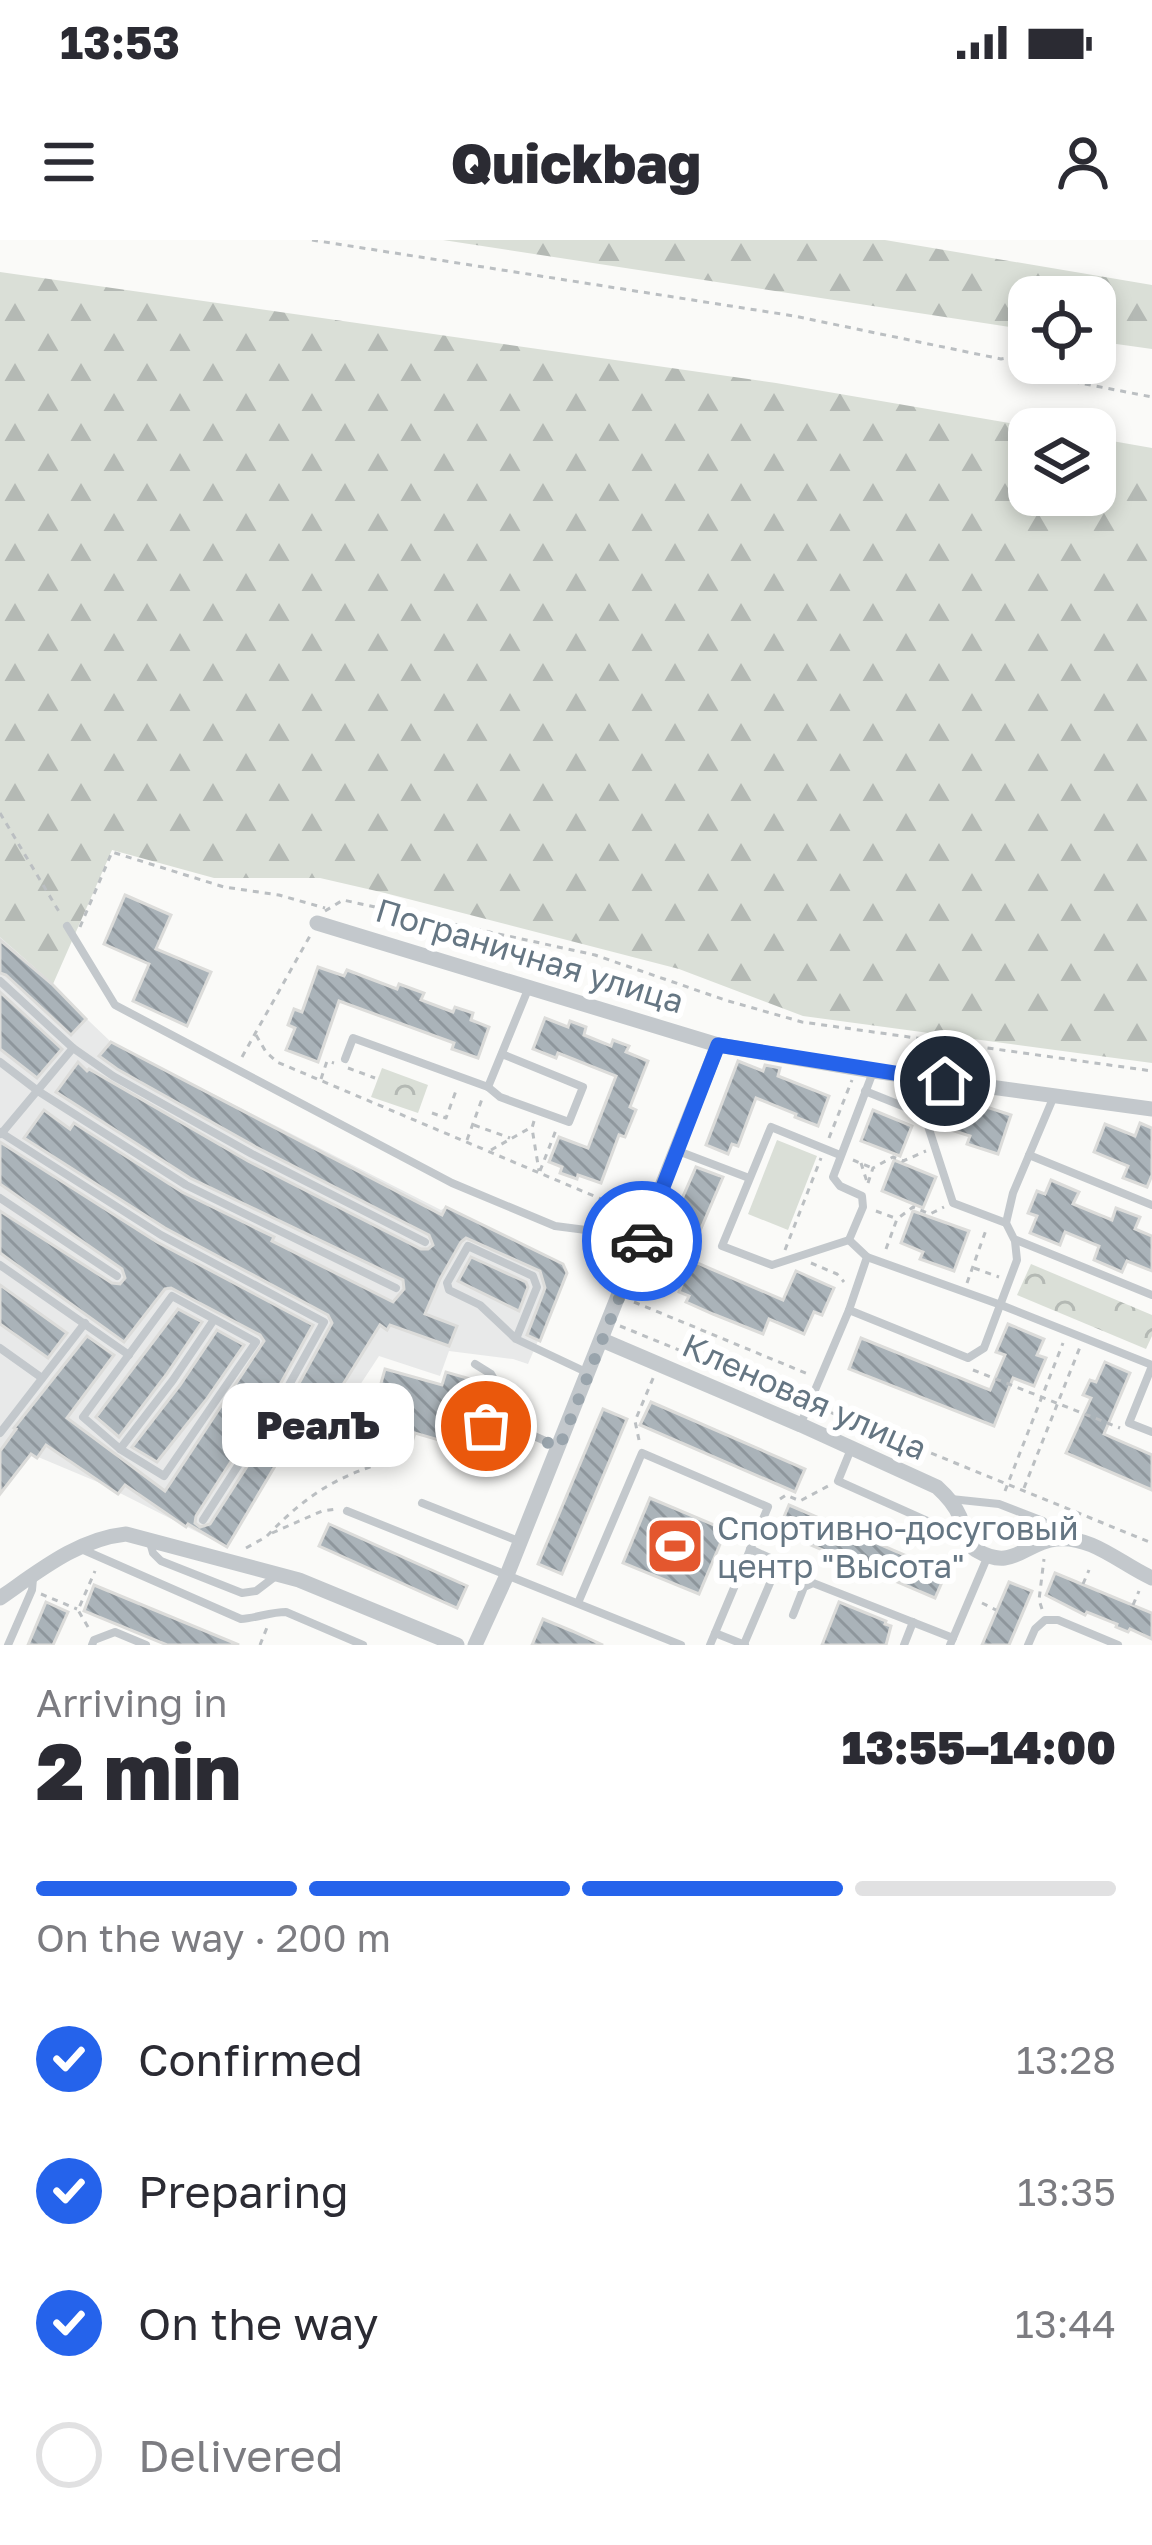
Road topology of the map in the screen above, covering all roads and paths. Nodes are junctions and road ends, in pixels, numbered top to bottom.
1 (312, 240) edge
2 (1008, 358) edge
3 (1085, 384) edge
4 (1152, 397) edge
5 (0, 813) edge
6 (322, 916) junction
7 (67, 926) joint
8 (75, 939) junction
9 (0, 981) edge
10 (529, 986) junction
11 (255, 1034) junction
12 (718, 1045) junction
13 (73, 1048) junction
14 (501, 1054) junction
15 (345, 1059) dead end
16 (327, 1060) dead end
17 (0, 1062) edge
18 (237, 1067) junction
19 (865, 1069) junction
20 (1152, 1071) edge
21 (461, 1077) junction
22 (320, 1080) junction
23 (945, 1081) junction
24 (488, 1087) junction
25 (38, 1091) junction
26 (865, 1091) junction
27 (1054, 1096) junction
28 (1152, 1109) edge
29 (432, 1113) dead end
30 (446, 1118) junction
31 (560, 1119) junction
32 (472, 1124) junction
33 (928, 1126) junction
34 (441, 1131) junction
35 (0, 1133) edge
36 (512, 1138) junction
37 (466, 1142) junction
38 (825, 1148) junction
39 (934, 1148) junction
40 (488, 1151) junction
41 (678, 1151) junction
42 (840, 1155) junction
43 (1029, 1155) junction
44 (861, 1163) junction
45 (874, 1168) junction
46 (539, 1173) junction
47 (750, 1178) junction
48 (867, 1184) junction
49 (0, 1198) edge
50 (863, 1201) junction
51 (953, 1203) junction
52 (1152, 1205) edge
53 (620, 1207) dead end
54 (991, 1218) junction
55 (897, 1219) junction
56 (1006, 1223) junction
57 (1014, 1239) junction
58 (642, 1240) junction
59 (849, 1240) junction
60 (425, 1243) dead end
61 (797, 1257) junction
62 (867, 1257) junction
63 (880, 1262) junction
64 (780, 1263) junction
65 (0, 1265) edge
66 (973, 1267) junction
67 (117, 1276) dead end
68 (1010, 1281) junction
69 (395, 1288) dead end
70 (963, 1292) junction
71 (1152, 1294) edge
72 (620, 1297) junction
73 (850, 1305) junction
74 (1001, 1305) junction
75 (213, 1321) junction
76 (609, 1322) junction
77 (86, 1323) junction
78 (1068, 1330) junction
79 (1084, 1337) junction
80 (516, 1339) junction
81 (602, 1340) junction
82 (0, 1348) edge
83 (129, 1354) junction
84 (968, 1358) junction
85 (475, 1364) dead end
86 (659, 1365) junction
87 (1152, 1366) edge
88 (588, 1374) junction
89 (42, 1378) junction
90 (820, 1380) junction
91 (1042, 1398) junction
92 (811, 1404) junction
93 (1057, 1404) junction
94 (1129, 1423) junction
95 (801, 1425) junction
96 (486, 1426) dead end
97 (0, 1432) edge
98 (525, 1432) junction
99 (1152, 1432) edge
100 (852, 1447) junction
101 (120, 1448) junction
102 (559, 1448) junction
103 (642, 1453) junction
104 (398, 1459) dead end
105 (838, 1481) junction
106 (1007, 1484) junction
107 (1023, 1490) junction
108 (950, 1498) junction
109 (422, 1503) dead end
110 (768, 1507) junction
111 (347, 1511) joint
112 (203, 1520) dead end
113 (267, 1536) junction
114 (148, 1538) junction
115 (1059, 1538) junction
116 (965, 1539) junction
117 (521, 1542) junction
118 (1152, 1543) edge
119 (77, 1548) junction
120 (750, 1550) junction
121 (1045, 1552) dead end
122 (234, 1555) dead end
123 (988, 1555) junction
124 (101, 1558) junction
125 (1089, 1570) dead end
126 (278, 1575) junction
127 (507, 1575) junction
128 (1152, 1578) edge
129 (33, 1583) junction
130 (1083, 1585) dead end
131 (1139, 1591) dead end
132 (0, 1598) edge
133 (969, 1598) junction
134 (578, 1604) junction
135 (1133, 1605) dead end
136 (78, 1610) junction
137 (997, 1610) dead end
138 (274, 1612) junction
139 (793, 1616) dead end
140 (1045, 1620) junction
141 (913, 1622) junction
142 (715, 1633) junction
143 (951, 1641) edge
144 (93, 1642) edge
145 (8, 1645) edge
146 (146, 1645) edge
147 (260, 1645) edge
148 (363, 1645) edge
149 (458, 1645) edge
150 (475, 1645) edge
151 (681, 1645) edge
152 (710, 1645) edge
153 (745, 1645) edge
154 (904, 1645) edge
155 (1028, 1645) edge
156 (1118, 1645) edge

1 - 2 path
3 - 4 path
5 - 7 path
6 - 8 path
6 - 10 street, Пограничная улица
6 - 11 path
6 - 20 path
7 - 8 lane
8 - 18 lane
9 - 13 lane
10 - 12 street, Пограничная улица
10 - 14 lane
11 - 18 path
11 - 22 path
12 - 19 street, Пограничная улица
12 - 41 street
13 - 25 lane
13 - 60 lane
14 - 24 lane
14 - 31 lane
15 - 21 lane
16 - 22 path
17 - 25 lane
18 - 58 lane
19 - 23 street, Пограничная улица
19 - 26 lane
19 - 38 path
21 - 24 lane
21 - 30 path
22 - 34 path
23 - 27 street, Пограничная улица
23 - 33 path
24 - 31 lane
24 - 32 path
25 - 35 lane
25 - 69 lane
26 - 33 lane
26 - 42 lane
27 - 28 street, Пограничная улица
27 - 43 lane
29 - 30 path
30 - 34 path
31 - 46 path
32 - 36 path
32 - 37 path
33 - 39 lane
34 - 37 path
35 - 112 lane
36 - 40 path
36 - 46 path
37 - 40 path
38 - 42 lane
38 - 47 lane
38 - 64 path
39 - 45 path
39 - 51 lane
40 - 46 path
41 - 47 lane
41 - 58 street
42 - 44 path
42 - 50 lane
43 - 52 lane
43 - 56 lane
44 - 45 path
44 - 48 path
45 - 48 path
46 - 53 path
47 - 64 lane
48 - 50 path
49 - 67 lane
50 - 55 path
50 - 59 lane
51 - 54 lane
51 - 55 path
54 - 56 lane
54 - 66 path
55 - 63 path
56 - 57 lane
57 - 68 lane
57 - 71 lane
58 - 72 street
59 - 61 lane
59 - 62 lane
61 - 64 lane
61 - 73 path
62 - 63 lane
62 - 73 lane
63 - 70 lane
65 - 77 lane
66 - 68 path
66 - 70 path
68 - 74 lane
70 - 74 lane
72 - 76 street
72 - 90 path
73 - 84 lane
73 - 90 lane
74 - 78 lane
74 - 84 lane
75 - 83 lane
75 - 101 lane
75 - 101 lane
76 - 81 street
76 - 92 path
77 - 83 lane
77 - 89 lane
78 - 79 lane
78 - 91 path
79 - 87 lane
79 - 93 path
80 - 80 lane
80 - 88 lane
81 - 86 street, Кленовая улица
81 - 88 street
82 - 89 lane
83 - 101 lane
84 - 91 path
85 - 98 lane
86 - 95 street, Кленовая улица
86 - 103 path
87 - 94 lane
88 - 102 street
89 - 97 lane
90 - 92 lane
91 - 93 path
91 - 106 path
92 - 95 lane
92 - 106 path
93 - 94 path
93 - 107 path
94 - 99 lane
95 - 100 street, Кленовая улица
96 - 98 lane
98 - 102 lane
100 - 105 lane
100 - 108 street, Кленовая улица
102 - 117 street
103 - 110 lane
103 - 134 lane
104 - 113 path
105 - 110 path
105 - 116 lane
106 - 107 path
107 - 118 path
108 - 115 lane
108 - 116 street, Кленовая улица
109 - 117 lane
110 - 120 lane
111 - 113 path
111 - 127 lane
113 - 122 path
114 - 119 street
114 - 126 street
114 - 126 lane
115 - 123 street
115 - 128 street
116 - 123 street
117 - 127 street
119 - 124 lane
119 - 129 street
120 - 142 lane
120 - 153 lane
121 - 140 path
123 - 133 lane
124 - 136 path
124 - 138 lane
125 - 130 path
126 - 149 street
127 - 134 lane
127 - 150 street
129 - 132 street
129 - 136 path
129 - 145 lane
131 - 135 path
133 - 137 path
133 - 143 lane
134 - 151 lane
136 - 144 path
138 - 147 path
138 - 148 lane
139 - 141 lane
140 - 155 lane
140 - 156 lane
141 - 143 lane
141 - 154 lane
142 - 152 lane
142 - 153 lane
144 - 146 lane

